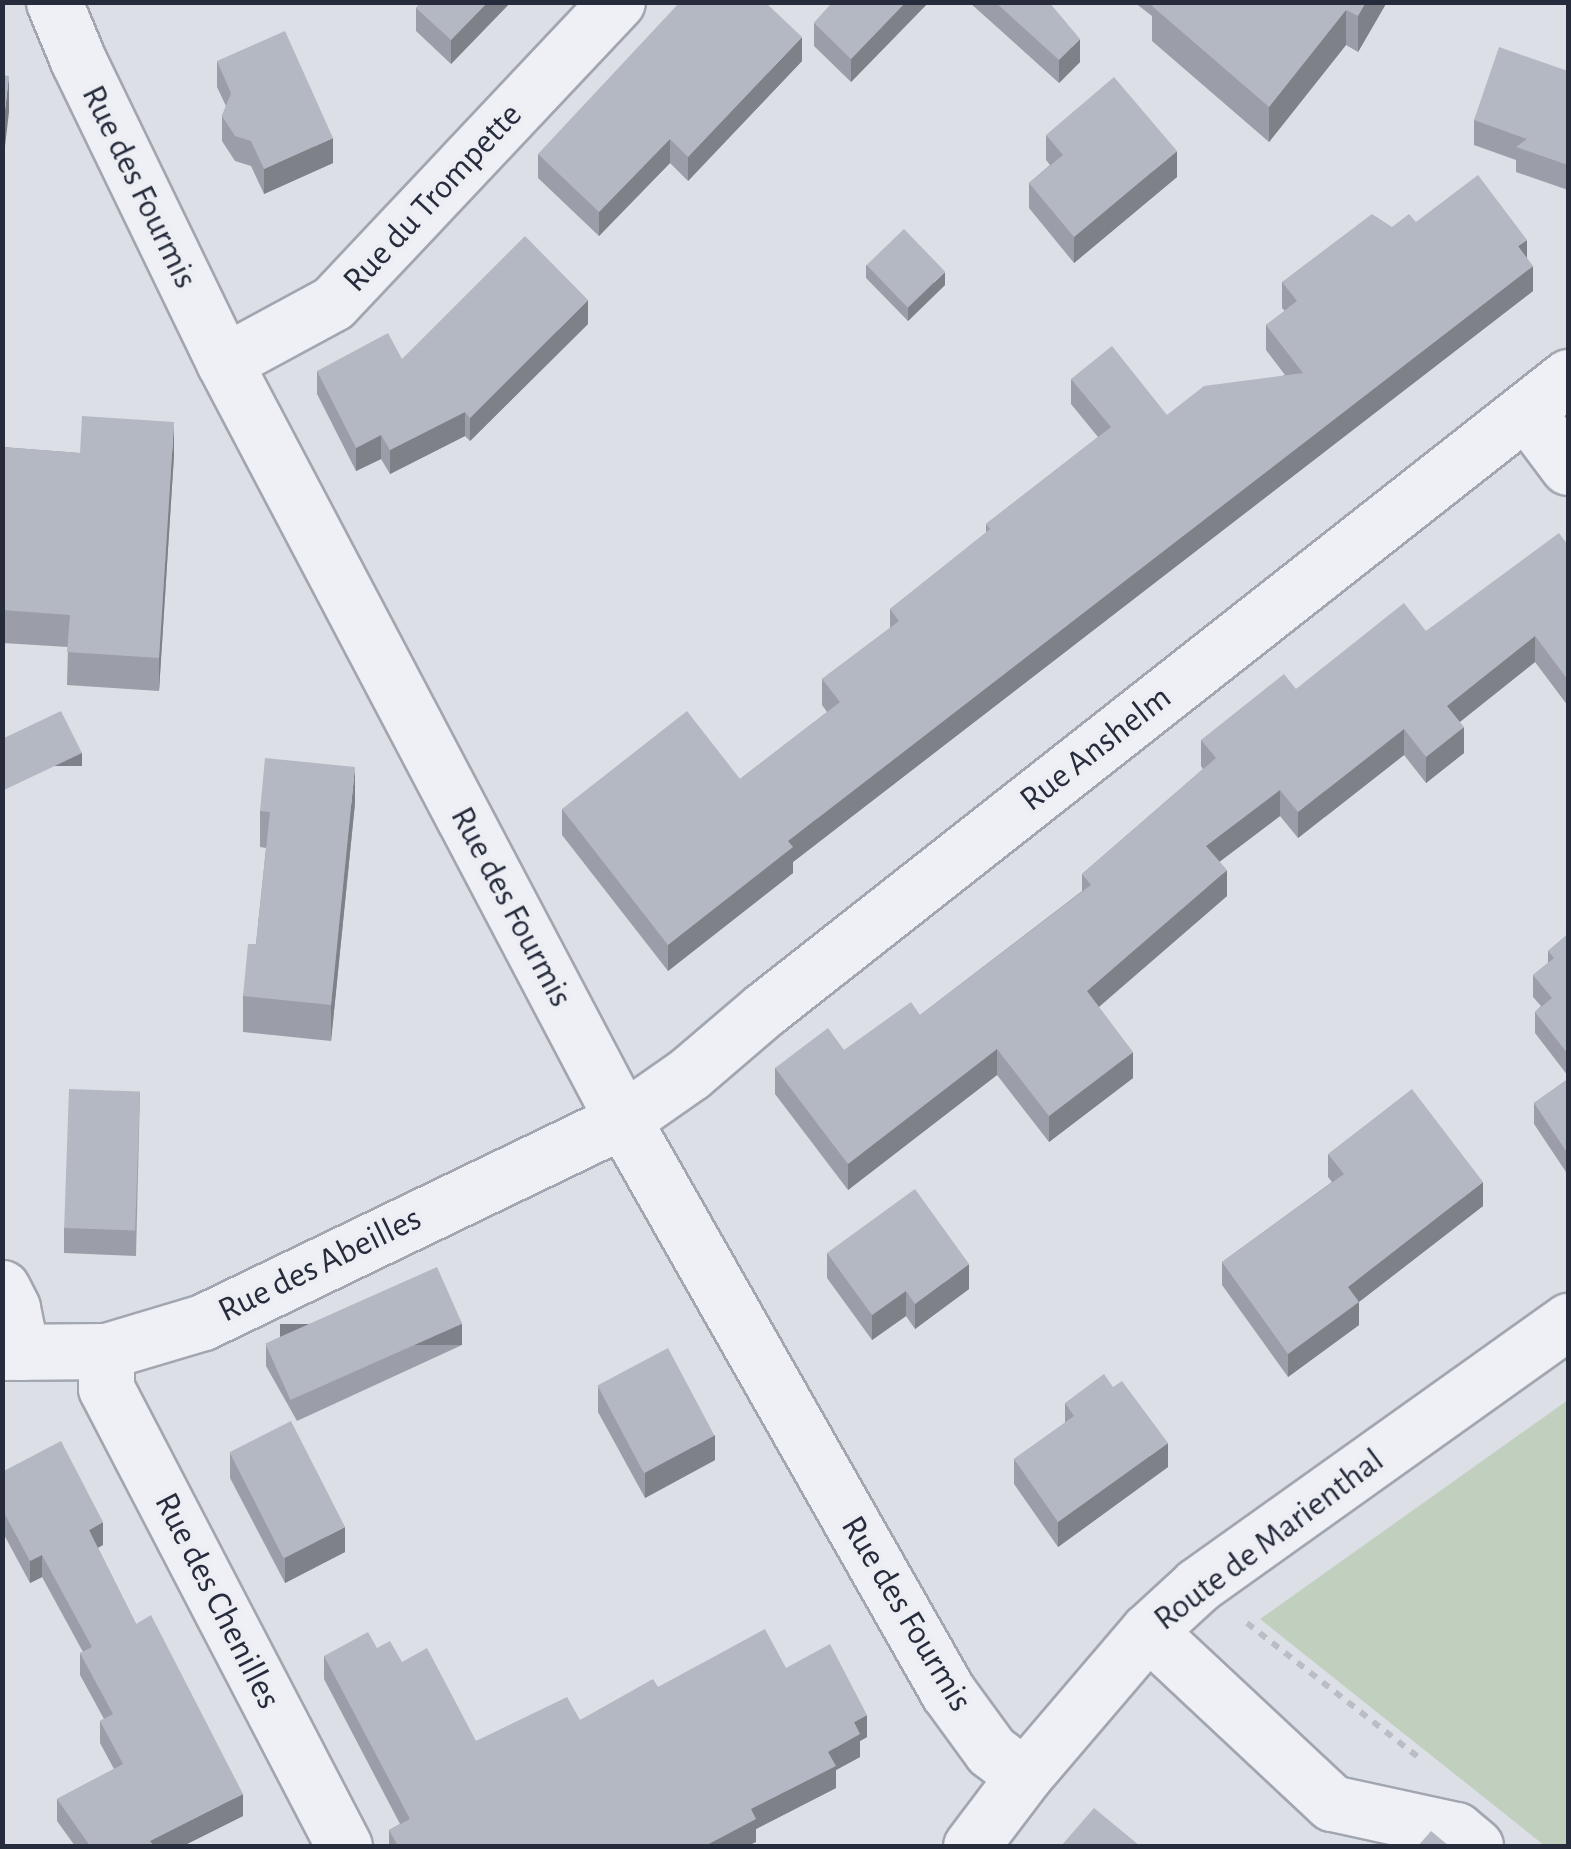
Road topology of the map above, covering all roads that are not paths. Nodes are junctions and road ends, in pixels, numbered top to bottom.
1 (54, 2) edge
2 (617, 2) edge
3 (224, 362) junction
4 (1568, 376) edge
5 (1526, 410) junction
6 (1568, 467) edge
7 (622, 1120) junction
8 (2, 1288) edge
9 (1568, 1322) edge
10 (106, 1351) junction
11 (12, 1352) edge
12 (1148, 1631) junction
13 (1024, 1776) junction
14 (344, 1846) edge
15 (971, 1846) edge
16 (1475, 1846) edge

1 - 3 street, Rue des Fourmis
2 - 3 street, Rue du Trompette
3 - 7 street, Rue des Fourmis
4 - 5 street, Rue Anshelm
5 - 6 street
5 - 7 street, Rue Anshelm
7 - 10 street, Rue des Abeilles
7 - 13 street, Rue des Fourmis
8 - 11 street
9 - 12 street, Route de Marienthal
10 - 11 street, Rue des Abeilles
10 - 14 street, Rue des Chenilles
12 - 13 street, Route de Marienthal
12 - 16 street
13 - 15 street, Route de Marienthal

